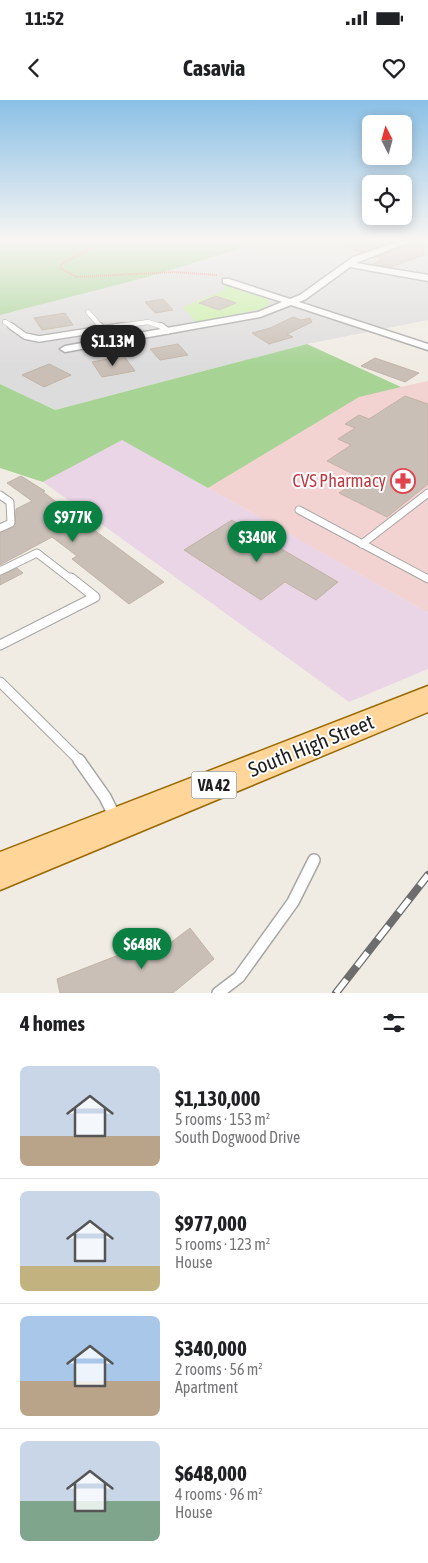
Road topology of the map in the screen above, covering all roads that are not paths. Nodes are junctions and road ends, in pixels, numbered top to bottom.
1 (228, 282) edge
2 (325, 282) edge
3 (291, 303) junction
4 (88, 312) dead end
5 (5, 322) dead end
6 (102, 329) junction
7 (168, 331) junction
8 (112, 340) junction
9 (428, 347) edge
10 (65, 349) dead end
11 (428, 493) edge
12 (0, 495) edge
13 (299, 510) dead end
14 (0, 528) edge
15 (362, 544) junction
16 (0, 571) edge
17 (428, 579) edge
18 (0, 645) edge
19 (0, 682) edge
20 (428, 699) edge
21 (117, 824) junction
22 (314, 860) dead end
23 (0, 871) edge
24 (218, 993) edge

1 - 3 street
2 - 3 street
3 - 7 street
3 - 9 street
4 - 6 lane
5 - 6 lane
6 - 7 lane
6 - 8 lane
7 - 8 street
8 - 10 street
11 - 15 lane
12 - 14 lane
13 - 15 lane
15 - 17 lane
16 - 18 lane
19 - 21 lane
20 - 21 main road, South High Street / VA 42
21 - 23 main road, South High Street / VA 42
22 - 24 lane

